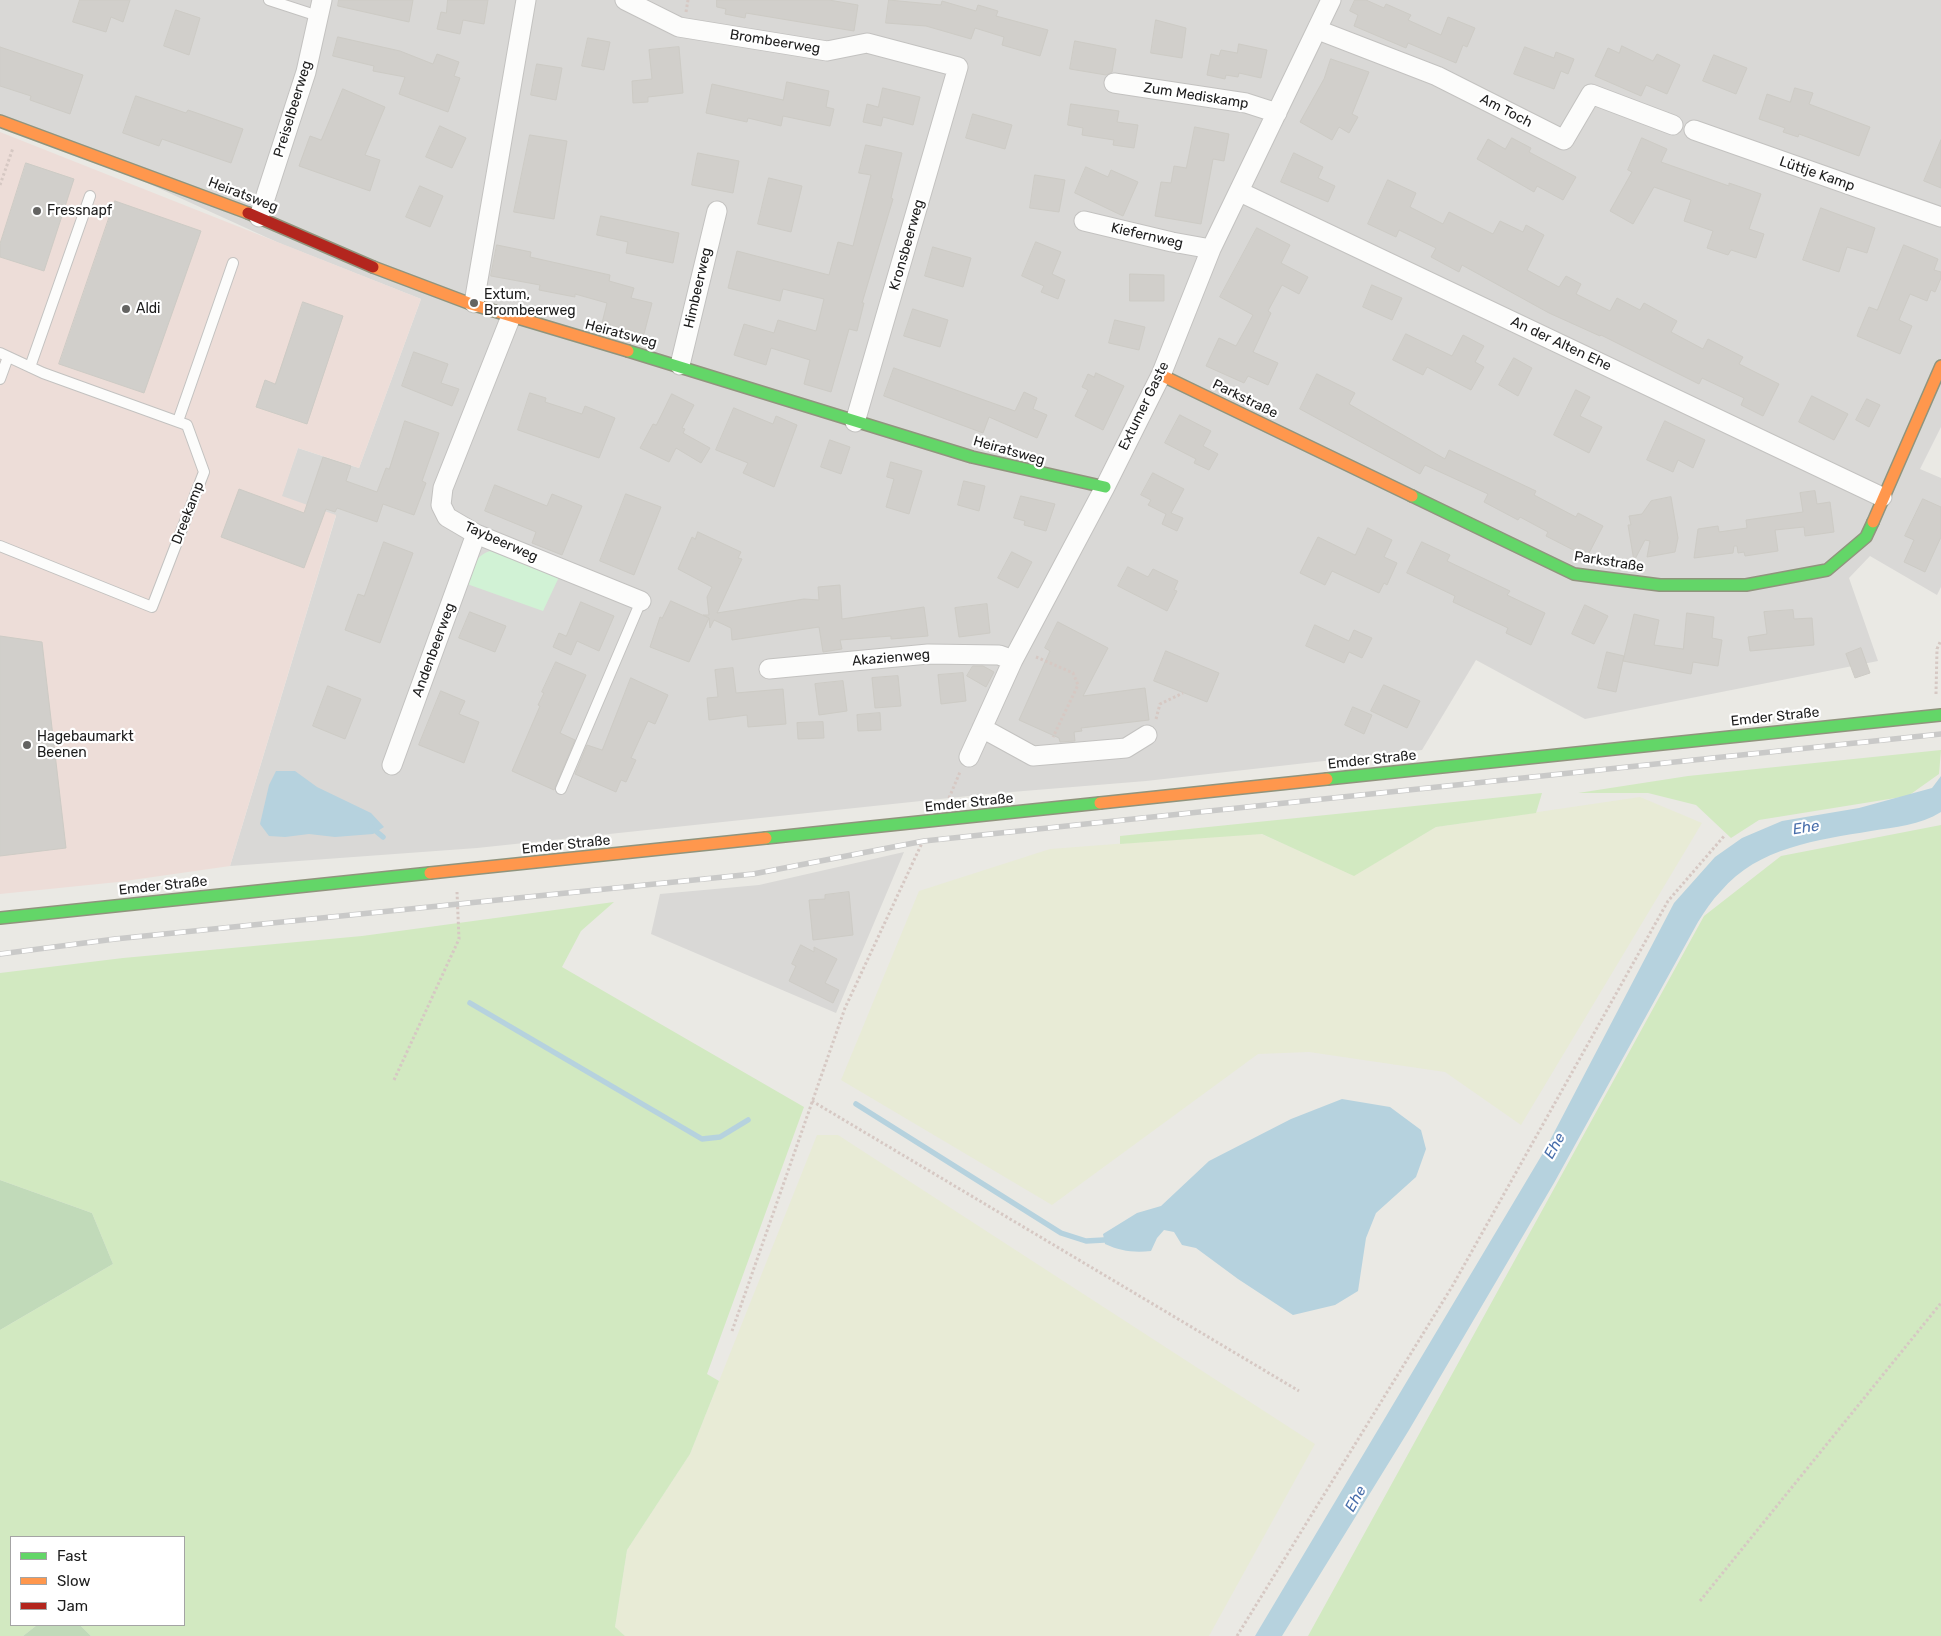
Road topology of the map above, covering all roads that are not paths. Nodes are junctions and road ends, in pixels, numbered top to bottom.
1 (269, 0) edge
2 (526, 0) edge
3 (625, 0) edge
4 (1331, 0) edge
5 (320, 8) edge
6 (1318, 30) junction
7 (958, 67) joint
8 (1114, 83) dead end
9 (1277, 113) junction
10 (0, 121) edge
11 (1673, 125) dead end
12 (1694, 130) dead end
13 (1240, 192) junction
14 (90, 196) dead end
15 (716, 211) dead end
16 (259, 217) junction
17 (1941, 217) edge
18 (1084, 221) dead end
19 (1211, 249) junction
20 (233, 263) dead end
21 (474, 304) junction
22 (510, 319) junction
23 (4, 355) edge
24 (680, 365) junction
25 (1941, 366) edge
26 (30, 368) junction
27 (1160, 375) junction
28 (0, 378) edge
29 (178, 421) junction
30 (855, 422) junction
31 (1105, 487) junction
32 (1882, 497) junction
33 (476, 534) junction
34 (0, 546) edge
35 (641, 601) joint
36 (1016, 654) junction
37 (769, 669) dead end
38 (1941, 715) edge
39 (982, 728) junction
40 (1147, 735) road end
41 (969, 757) road end
42 (392, 765) dead end
43 (561, 789) dead end
44 (0, 918) edge

1 - 5 lane
2 - 21 street
3 - 7 street, Brombeerweg
4 - 6 street, Extumer Gaste
5 - 16 street, Preiselbeerweg
6 - 9 street, Extumer Gaste
6 - 11 street, Am Toch
7 - 30 street, Kronsbeerweg
8 - 9 street, Zum Mediskamp
9 - 13 street, Extumer Gaste
10 - 16 street, Heiratsweg
12 - 17 street, Lüttje Kamp
13 - 19 street, Extumer Gaste
13 - 32 street, An der Alten Ehe
14 - 26 lane
15 - 24 street, Himbeerweg
16 - 21 street, Heiratsweg
18 - 19 street, Kiefernweg
19 - 27 street, Extumer Gaste
20 - 29 lane
21 - 22 street, Heiratsweg
22 - 24 street, Heiratsweg
22 - 33 street, Taybeerweg
23 - 26 lane
23 - 28 lane
24 - 30 street, Heiratsweg
25 - 32 street, Parkstraße
26 - 29 lane
27 - 31 street, Extumer Gaste
27 - 32 street, Parkstraße
29 - 34 lane, Dreekamp
30 - 31 street, Heiratsweg
31 - 36 street, Extumer Gaste
33 - 35 street, Taybeerweg
33 - 42 street, Andenbeerweg
35 - 43 lane
36 - 37 street, Akazienweg
36 - 39 street, Extumer Gaste
38 - 44 street, Emder Straße
39 - 40 street
39 - 41 street, Extumer Gaste

